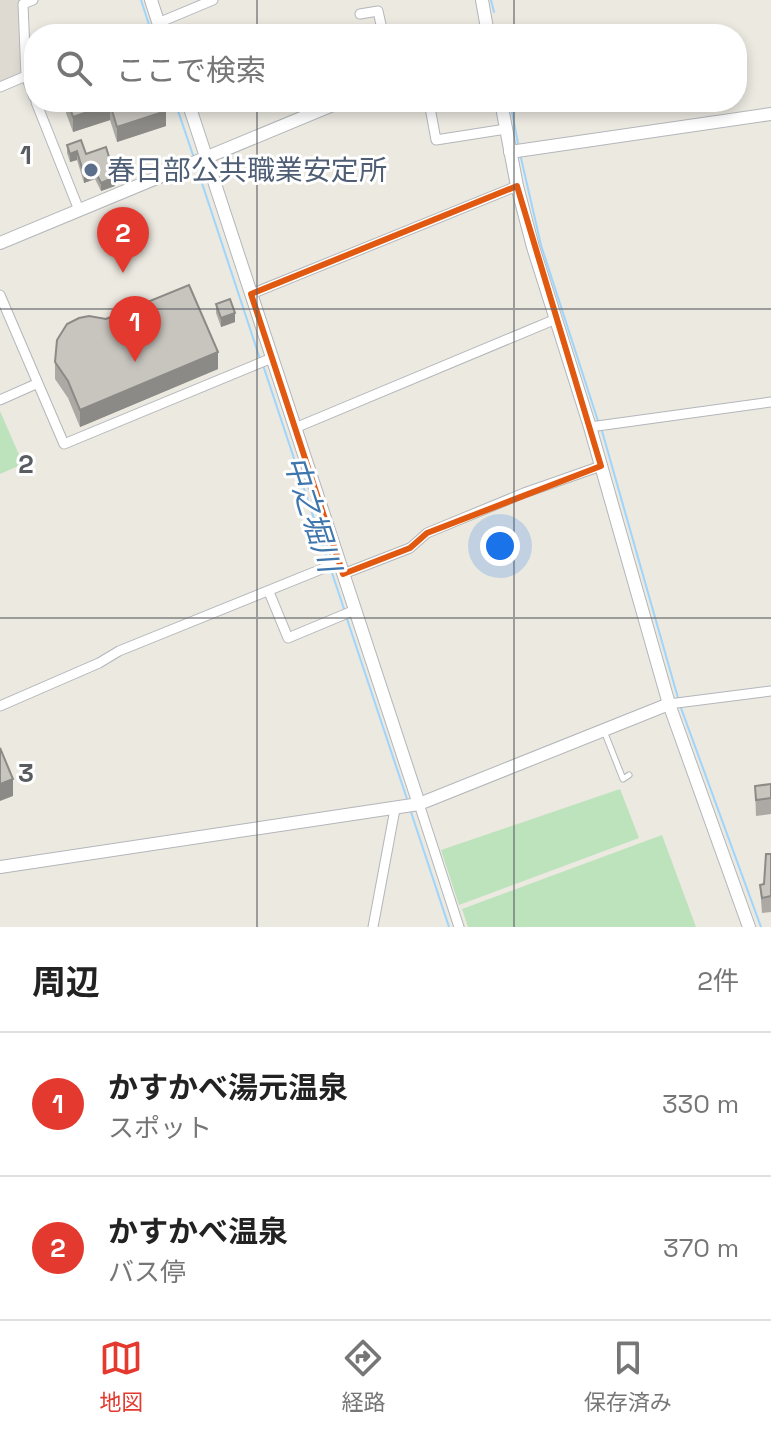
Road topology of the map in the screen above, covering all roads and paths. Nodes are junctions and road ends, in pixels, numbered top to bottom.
1 (151, 0) edge
2 (213, 0) edge
3 (482, 0) edge
4 (24, 1) edge
5 (360, 14) dead end
6 (25, 24) edge
7 (159, 24) edge
8 (168, 24) edge
9 (381, 24) edge
10 (486, 24) edge
11 (24, 77) edge
12 (0, 87) edge
13 (40, 112) edge
14 (191, 112) edge
15 (316, 112) edge
16 (431, 112) edge
17 (503, 112) edge
18 (771, 114) edge
19 (506, 129) junction
20 (510, 152) junction
21 (207, 157) junction
22 (517, 186) junction
23 (79, 210) junction
24 (0, 243) edge
25 (251, 294) junction
26 (0, 295) edge
27 (556, 319) junction
28 (265, 360) junction
29 (36, 384) junction
30 (0, 400) edge
31 (771, 402) edge
32 (592, 427) junction
33 (295, 428) junction
34 (601, 466) junction
35 (341, 568) junction
36 (269, 592) junction
37 (355, 610) junction
38 (771, 691) edge
39 (671, 703) junction
40 (0, 706) edge
41 (604, 730) junction
42 (629, 775) dead end
43 (408, 806) junction
44 (0, 867) edge
45 (373, 927) edge
46 (459, 927) edge
47 (749, 927) edge

1 - 7 street
2 - 8 street
3 - 10 street
4 - 6 street
5 - 9 street
11 - 12 street
13 - 23 street
14 - 21 street
15 - 21 street
16 - 19 street
17 - 19 street
18 - 20 street
19 - 20 street
20 - 22 street
21 - 23 street
21 - 25 street
22 - 25 street
22 - 27 street
23 - 24 street
25 - 28 street
26 - 29 street
27 - 32 street
27 - 33 street
28 - 29 street
28 - 33 street
29 - 30 street
31 - 32 street
32 - 34 street
33 - 35 street
34 - 35 street
34 - 39 street
35 - 36 street
35 - 37 street
36 - 37 street
36 - 40 street
37 - 43 street
38 - 39 street
39 - 41 street
39 - 47 street
41 - 42 lane
41 - 43 street
43 - 44 street
43 - 45 street
43 - 46 street

